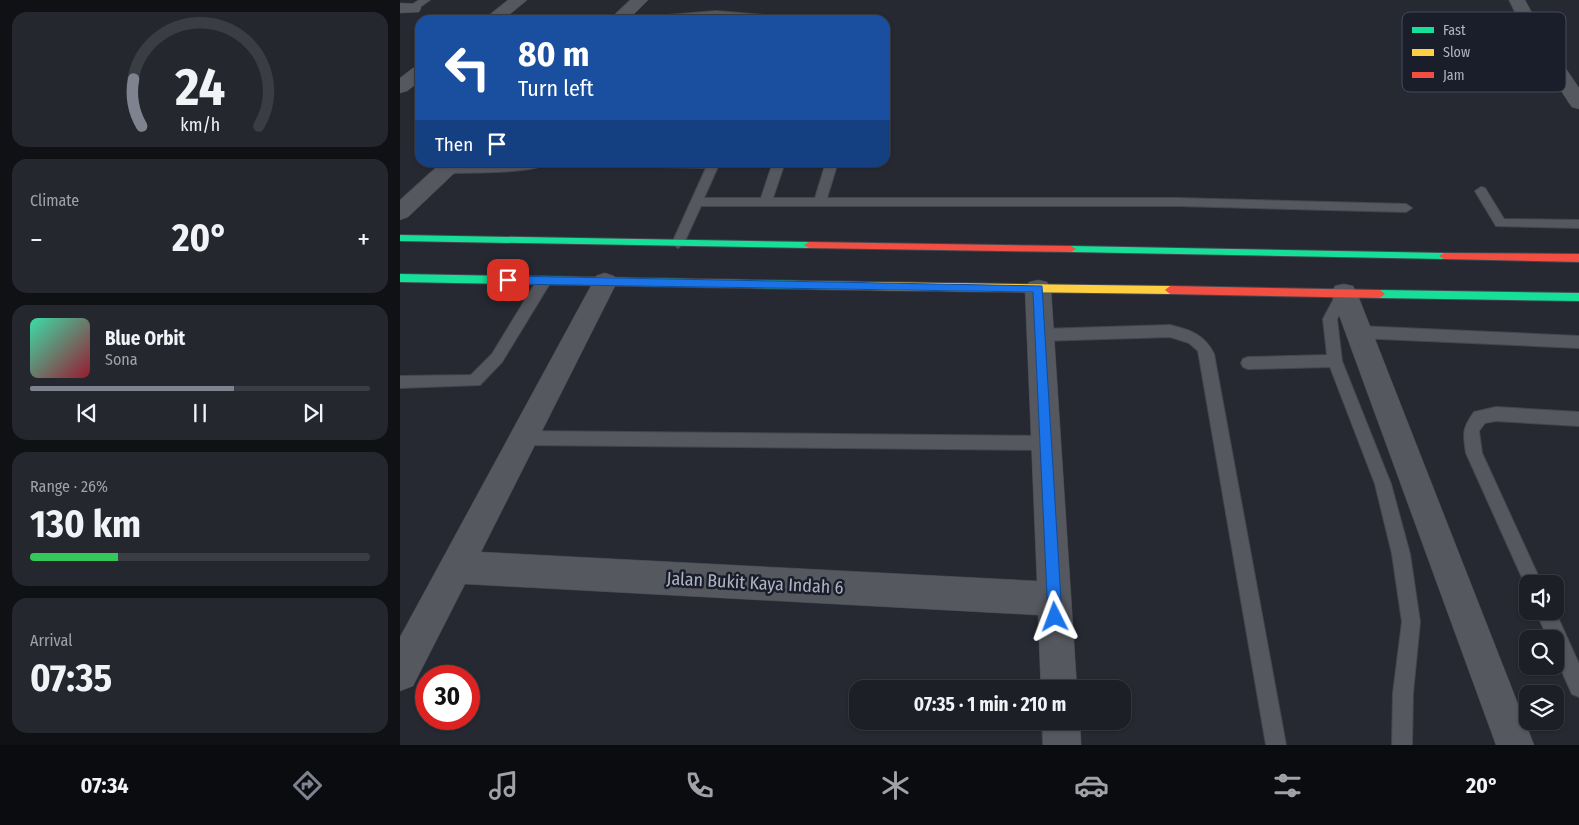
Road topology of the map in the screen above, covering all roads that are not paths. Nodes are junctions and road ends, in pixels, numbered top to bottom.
1 (519, 0) edge
2 (640, 0) edge
3 (1516, 0) edge
4 (1522, 12) edge
5 (499, 15) edge
6 (624, 15) edge
7 (674, 15) edge
8 (732, 15) edge
9 (415, 76) edge
10 (1572, 84) edge
11 (400, 87) edge
12 (1579, 103) edge
13 (451, 167) edge
14 (712, 167) edge
15 (777, 167) edge
16 (830, 167) edge
17 (1480, 191) dead end
18 (696, 202) junction
19 (766, 202) junction
20 (820, 202) junction
21 (1406, 208) dead end
22 (400, 212) edge
23 (1579, 224) edge
24 (400, 238) edge
25 (678, 243) junction
26 (1579, 258) edge
27 (400, 278) edge
28 (544, 281) junction
29 (605, 282) junction
30 (1038, 289) junction
31 (1344, 293) junction
32 (1579, 297) edge
33 (1358, 332) junction
34 (1040, 335) junction
35 (1579, 342) edge
36 (1335, 362) junction
37 (1248, 363) dead end
38 (400, 382) edge
39 (1579, 419) edge
40 (523, 438) junction
41 (1046, 442) junction
42 (455, 567) junction
43 (1528, 575) edge
44 (1054, 599) junction
45 (1549, 620) edge
46 (403, 660) edge
47 (1058, 680) edge
48 (1579, 687) edge
49 (1061, 730) edge
50 (1062, 745) edge
51 (1276, 745) edge
52 (1402, 745) edge
53 (1515, 745) edge

1 - 5 street
2 - 6 street
3 - 4 street
7 - 8 lane
9 - 11 street
10 - 12 street
13 - 22 street
14 - 18 lane
15 - 19 lane
16 - 20 lane
17 - 23 lane
18 - 19 lane
18 - 25 lane
19 - 20 lane
20 - 21 lane
24 - 25 main road
25 - 26 main road
27 - 28 main road
28 - 29 main road
28 - 38 lane
29 - 30 main road
29 - 40 street
30 - 31 main road
30 - 34 street
31 - 32 main road
31 - 33 street
31 - 36 lane
33 - 35 lane
33 - 53 street
34 - 41 street
34 - 51 lane
36 - 37 lane
36 - 52 lane
39 - 43 lane
40 - 41 lane
40 - 42 street
41 - 44 street
42 - 44 street, Jalan Bukit Kaya Indah 6
42 - 46 street
44 - 47 street
45 - 48 lane
49 - 50 street

